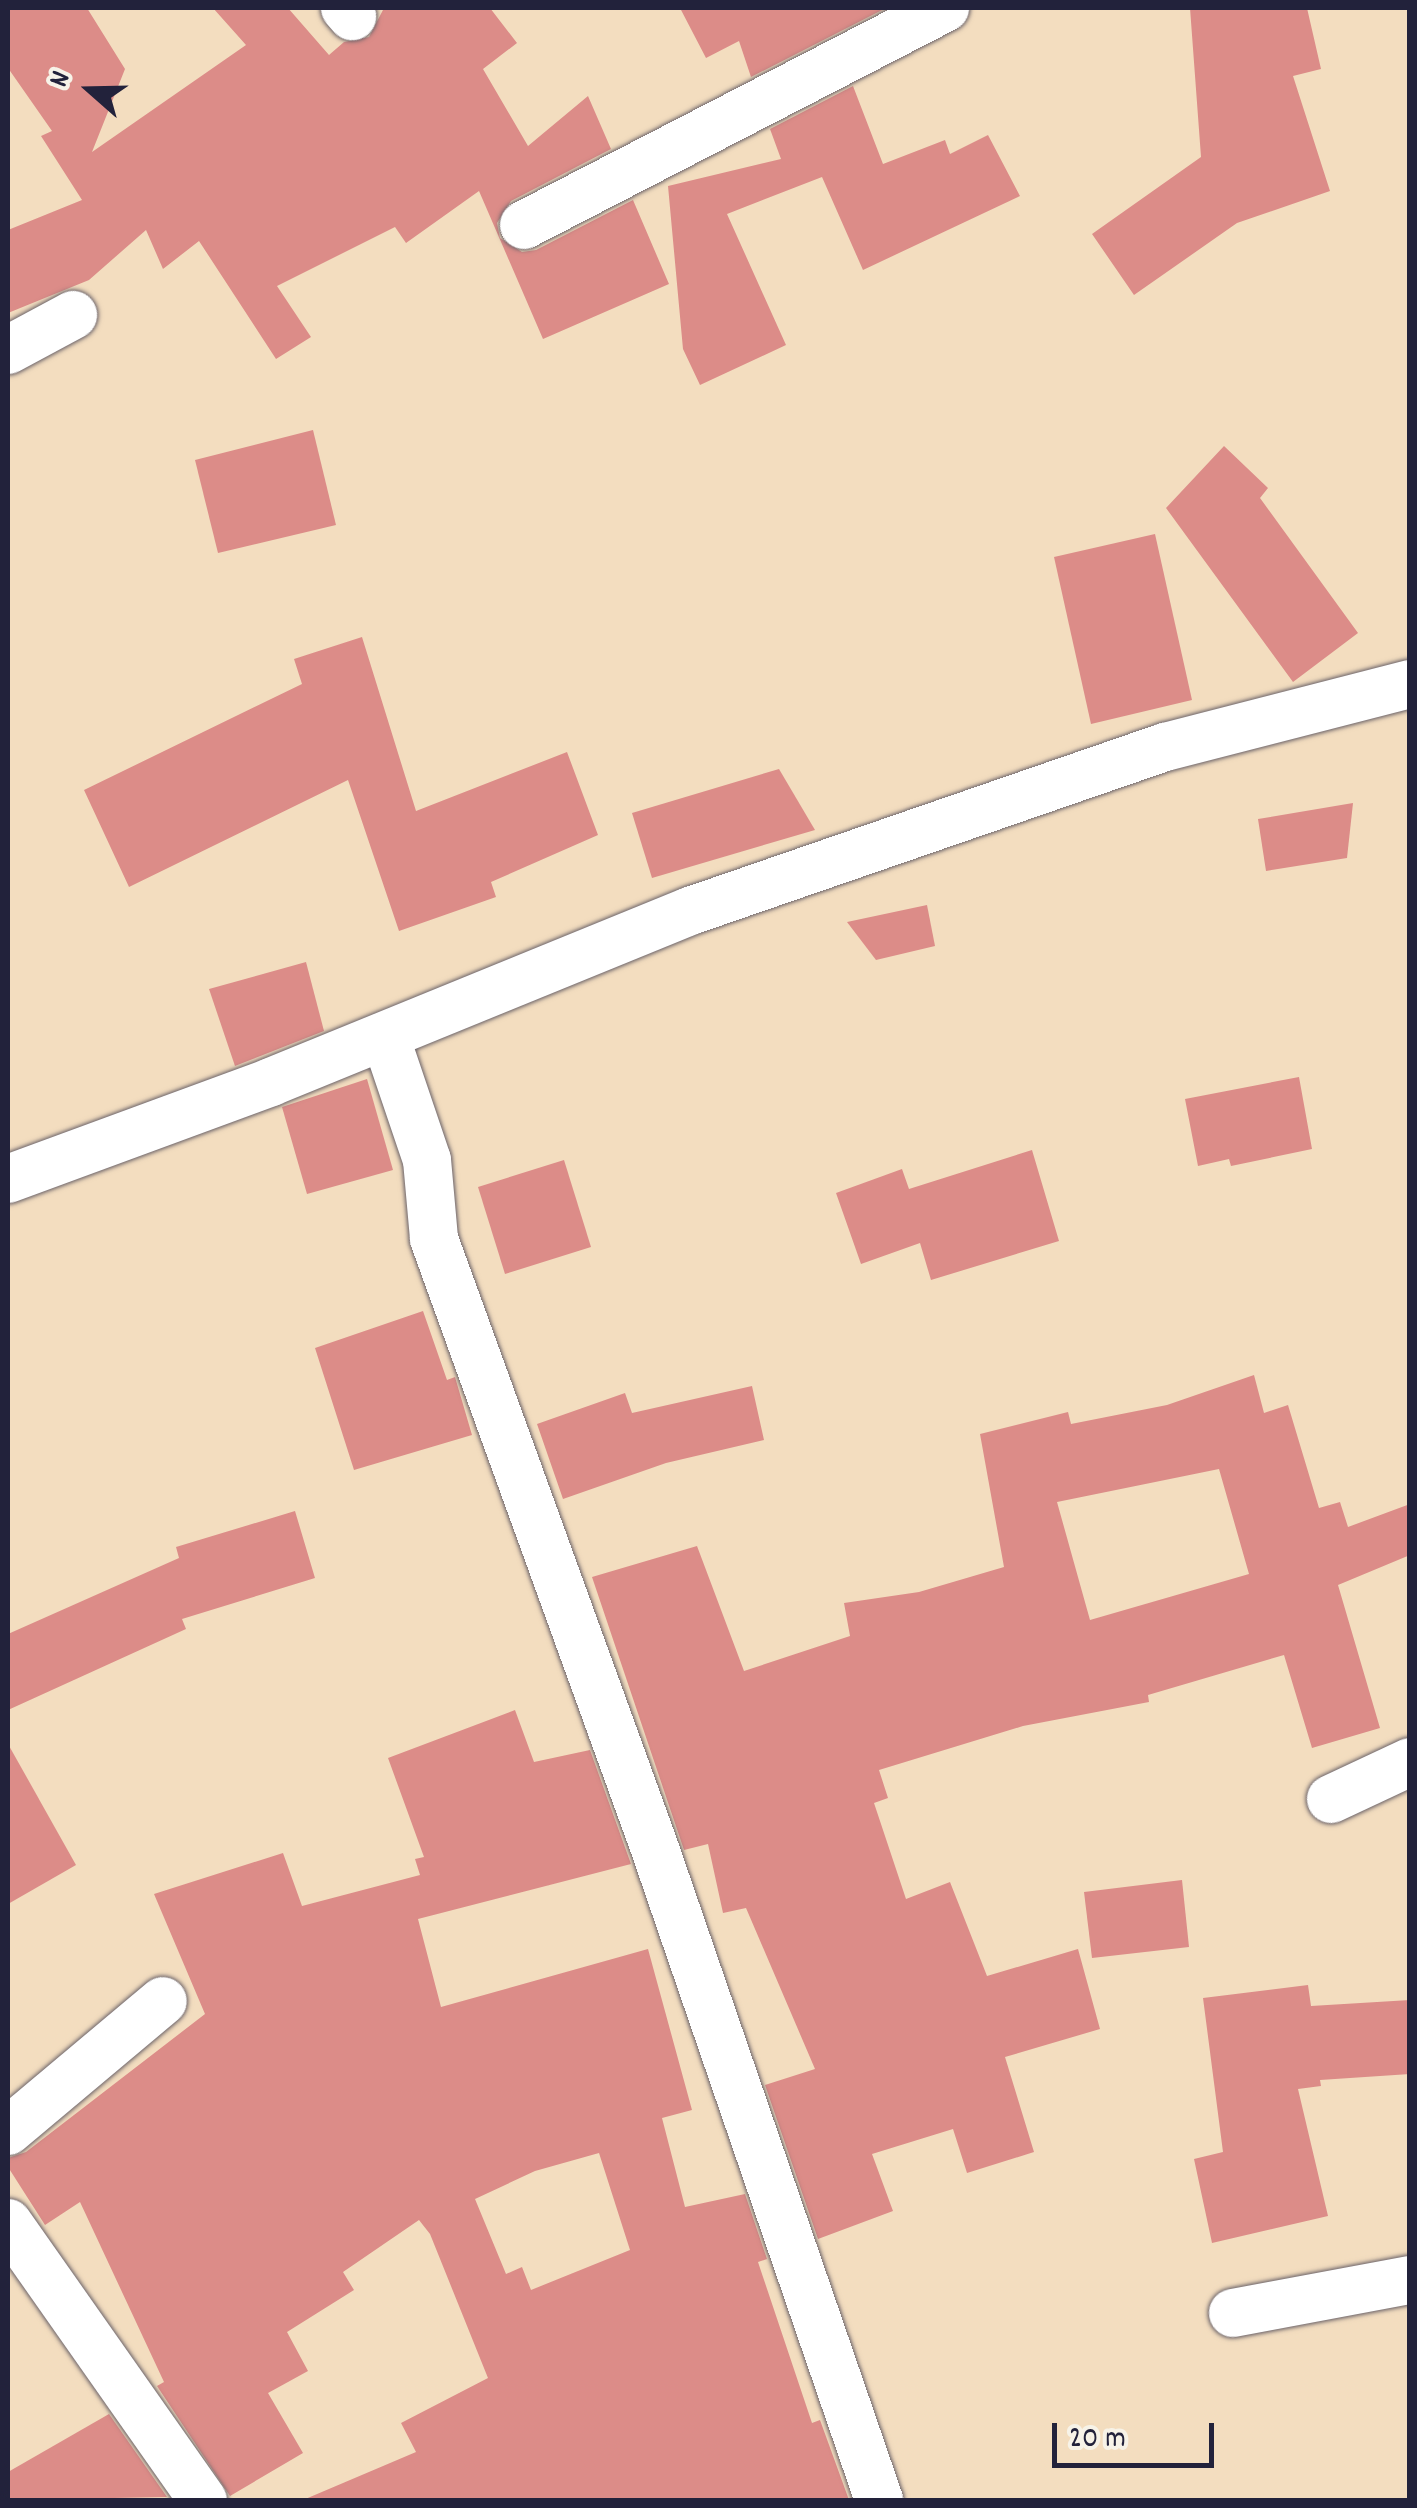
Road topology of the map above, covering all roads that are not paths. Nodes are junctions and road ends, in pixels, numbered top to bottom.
1 (945, 8) edge
2 (524, 225) dead end
3 (73, 315) dead end
4 (8, 350) edge
5 (1410, 684) edge
6 (385, 1036) junction
7 (8, 1179) edge
8 (1410, 1762) edge
9 (1332, 1799) dead end
10 (163, 2001) dead end
11 (8, 2131) edge
12 (8, 2223) edge
13 (1410, 2280) edge
14 (1233, 2313) dead end
15 (203, 2500) edge
16 (879, 2500) edge

1 - 2 street
3 - 4 street
5 - 6 street
6 - 7 street
6 - 16 street
8 - 9 street
10 - 11 street
12 - 15 street
13 - 14 street

